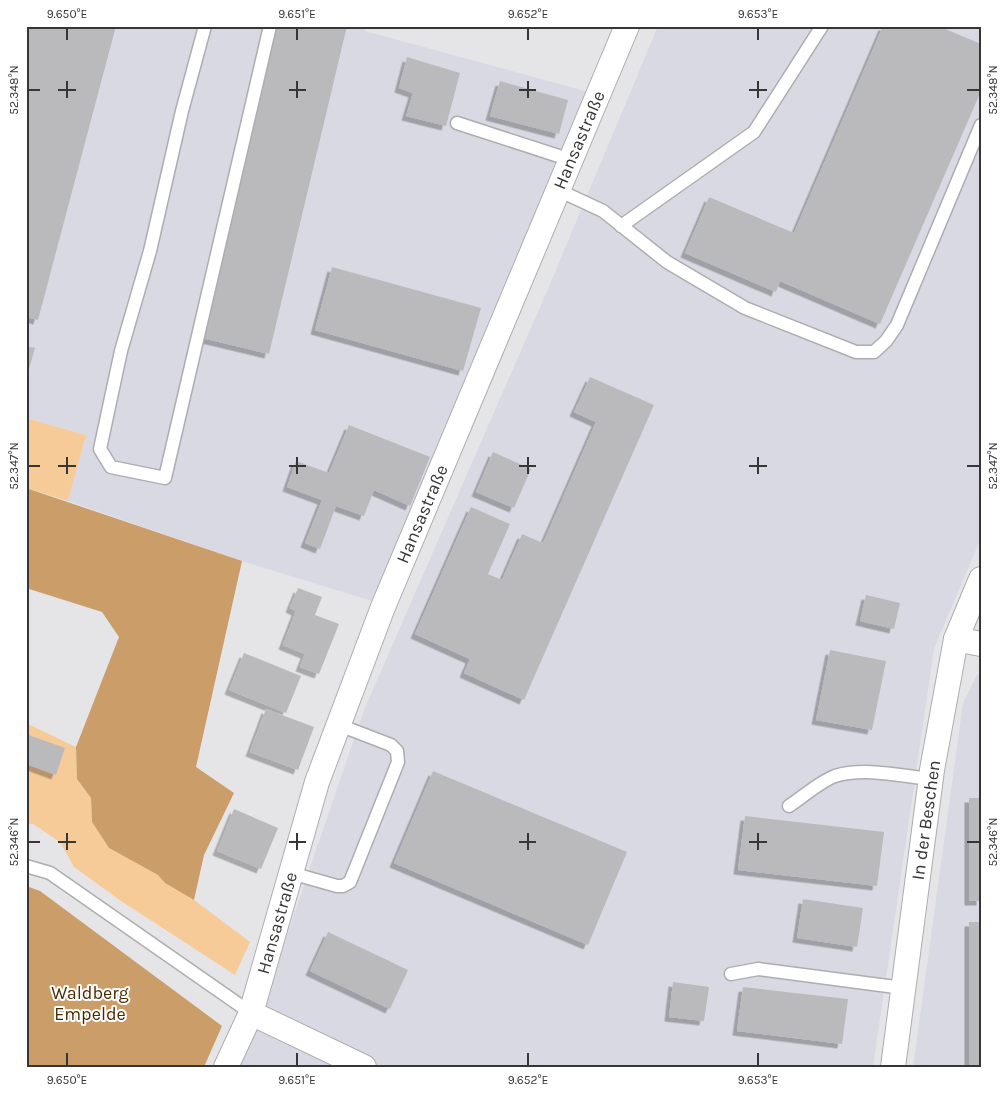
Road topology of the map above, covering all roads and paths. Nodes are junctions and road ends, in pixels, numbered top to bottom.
1 (205, 26) edge
2 (270, 26) edge
3 (627, 26) edge
4 (822, 26) edge
5 (457, 123) dead end
6 (981, 125) edge
7 (570, 160) junction
8 (558, 190) junction
9 (621, 226) junction
10 (981, 579) edge
11 (956, 639) junction
12 (981, 644) edge
13 (339, 725) junction
14 (931, 779) junction
15 (789, 806) dead end
16 (26, 866) edge
17 (291, 873) junction
18 (731, 974) dead end
19 (903, 988) junction
20 (251, 1013) junction
21 (226, 1067) edge
22 (364, 1067) edge
23 (893, 1067) edge

1 - 2 lane
3 - 7 street, Hansastraße
4 - 9 lane
5 - 7 lane
6 - 9 lane
7 - 8 street, Hansastraße
8 - 9 lane
8 - 13 street, Hansastraße
10 - 11 street, In der Beschen
11 - 12 street
11 - 14 street, In der Beschen
13 - 17 street, Hansastraße
13 - 17 lane
14 - 15 lane
14 - 19 street, In der Beschen
16 - 20 lane
17 - 20 street, Hansastraße
18 - 19 lane
19 - 23 street, In der Beschen
20 - 21 street, Hansastraße
20 - 22 street

